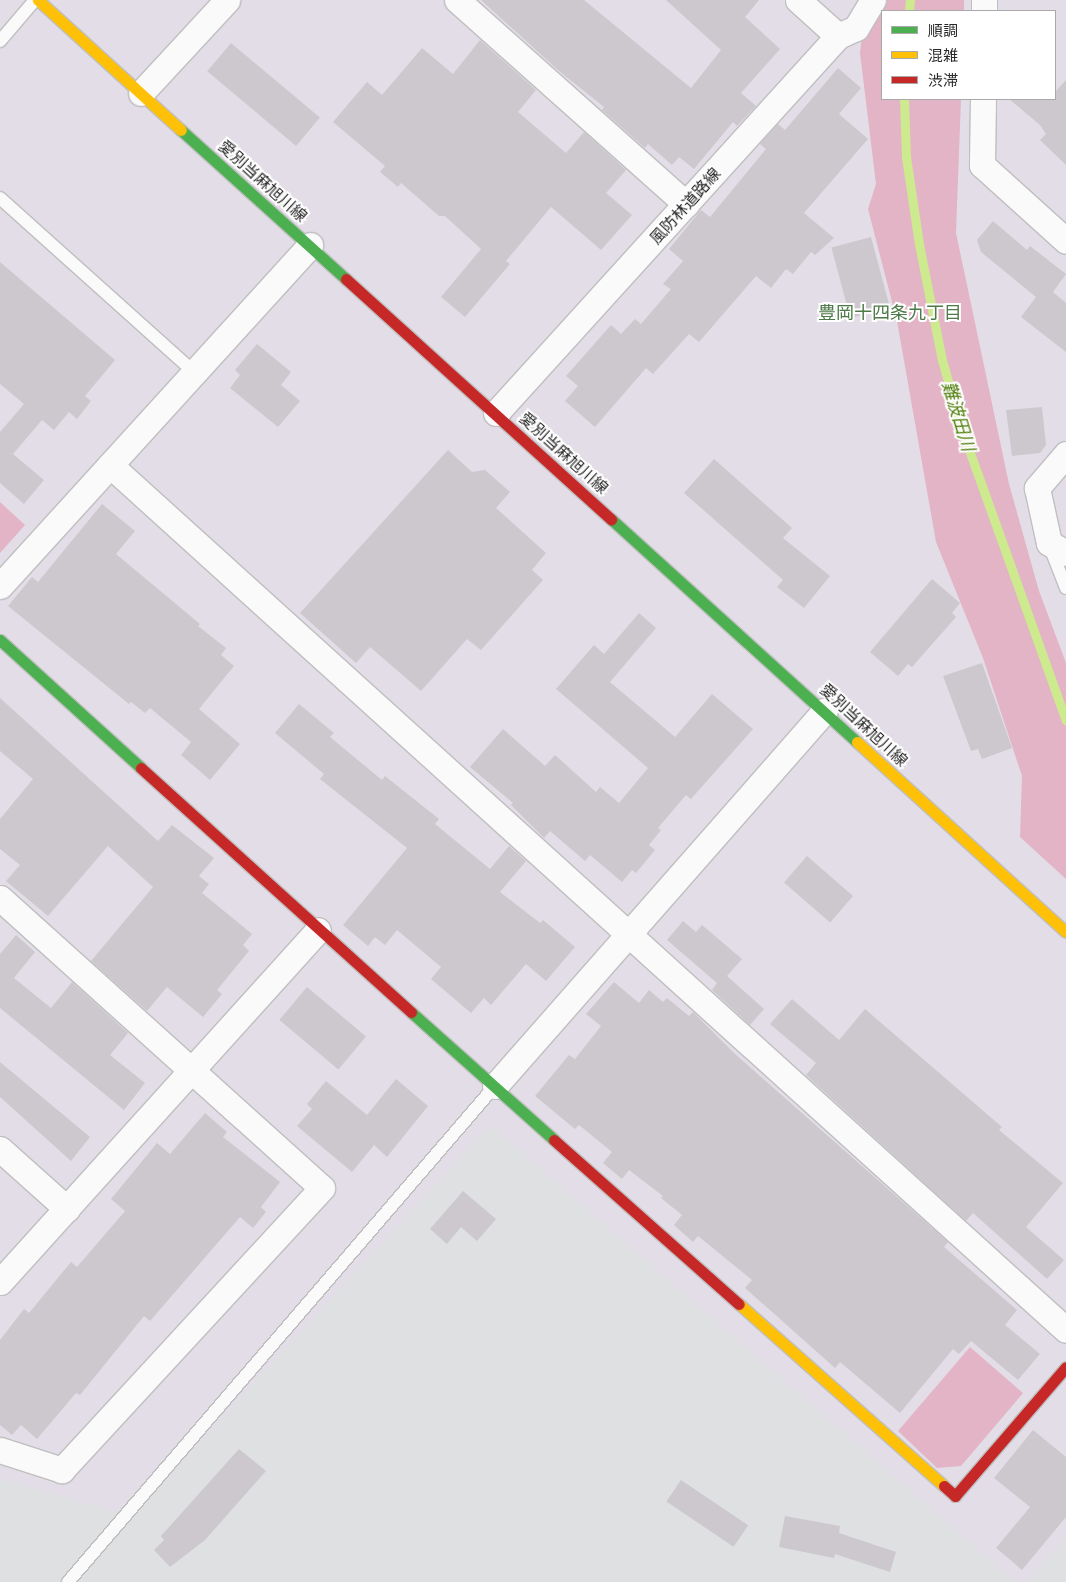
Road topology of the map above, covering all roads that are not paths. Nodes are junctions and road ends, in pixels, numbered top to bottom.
1 (36, 0) edge
2 (227, 0) edge
3 (457, 0) edge
4 (798, 0) edge
5 (873, 0) edge
6 (838, 36) junction
7 (0, 41) edge
8 (141, 93) junction
9 (982, 100) edge
10 (0, 198) edge
11 (686, 204) junction
12 (1066, 241) edge
13 (310, 245) junction
14 (194, 372) junction
15 (496, 413) junction
16 (1066, 454) edge
17 (110, 465) junction
18 (1057, 548) edge
19 (0, 586) edge
20 (1066, 588) edge
21 (0, 640) edge
22 (825, 710) junction
23 (0, 898) edge
24 (318, 930) junction
25 (1066, 932) edge
26 (628, 933) junction
27 (193, 1070) junction
28 (495, 1086) junction
29 (0, 1149) edge
30 (67, 1209) junction
31 (0, 1282) edge
32 (1066, 1330) edge
33 (1066, 1367) edge
34 (0, 1450) edge
35 (68, 1582) edge

1 - 7 lane
1 - 8 street, 愛別当麻旭川線
2 - 8 street
3 - 11 street
4 - 6 street
5 - 6 street, 風防林道路線
6 - 11 street, 風防林道路線
8 - 13 street, 愛別当麻旭川線
9 - 12 street
10 - 14 lane
11 - 15 street, 風防林道路線
13 - 14 street
13 - 15 street, 愛別当麻旭川線
14 - 17 street
15 - 22 street, 愛別当麻旭川線
16 - 18 street
17 - 19 street
17 - 26 street
18 - 20 lane
21 - 24 street
22 - 25 street, 愛別当麻旭川線
22 - 26 street
23 - 27 street
24 - 27 street
24 - 28 street
26 - 28 street
26 - 32 street
27 - 30 street
27 - 34 street
28 - 33 street
28 - 35 lane
29 - 30 street
30 - 31 street

